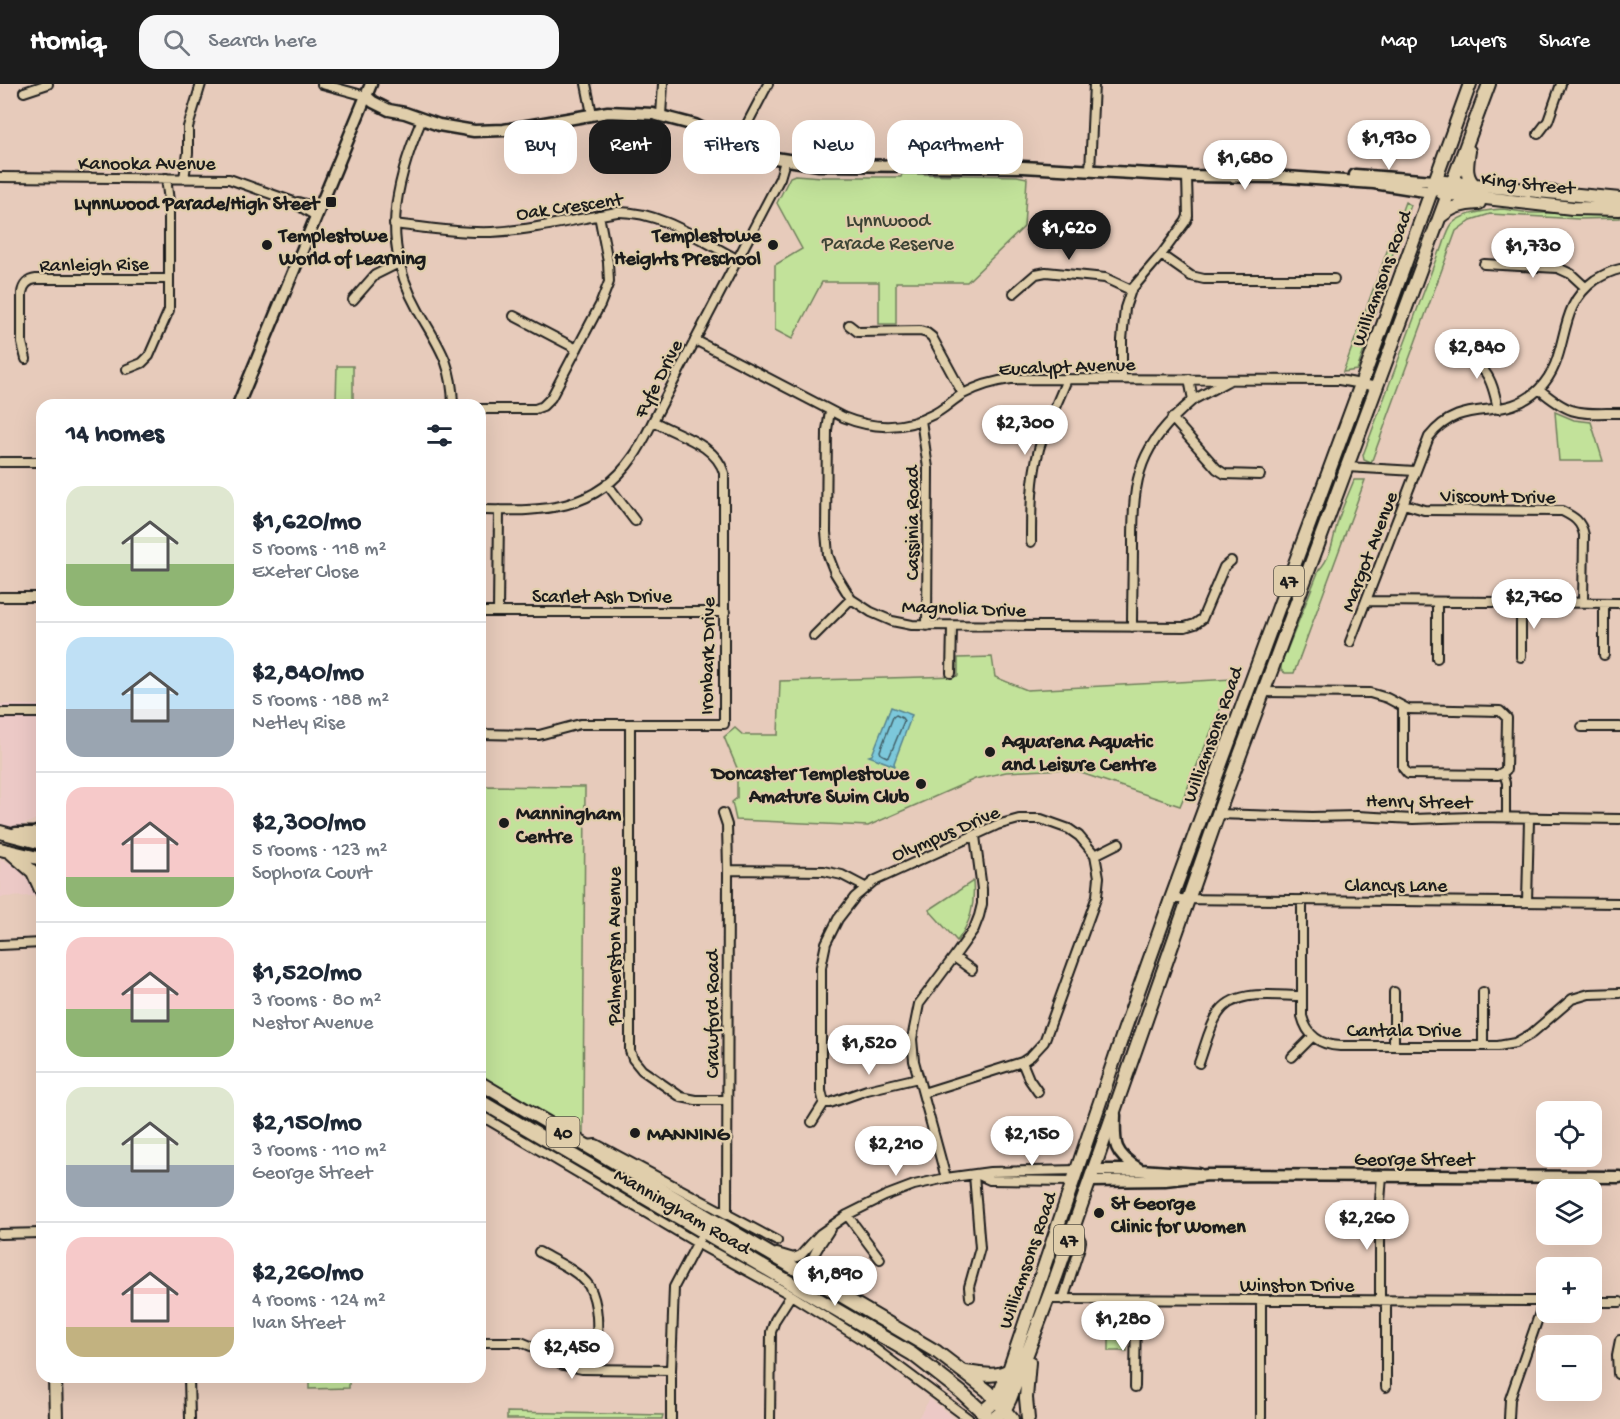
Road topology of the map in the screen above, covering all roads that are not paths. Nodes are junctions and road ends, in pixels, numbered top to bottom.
1 (48, 84) edge
2 (201, 84) edge
3 (322, 84) edge
4 (371, 84) edge
5 (586, 84) edge
6 (663, 84) edge
7 (768, 84) edge
8 (1094, 84) edge
9 (1470, 84) edge
10 (1489, 84) edge
11 (1561, 84) edge
12 (24, 92) dead end
13 (366, 96) junction
14 (592, 114) junction
15 (661, 115) junction
16 (422, 119) junction
17 (749, 120) edge
18 (683, 121) edge
19 (1538, 134) dead end
20 (1470, 135) junction
21 (780, 159) edge
22 (785, 161) junction
23 (1090, 171) junction
24 (1187, 176) junction
25 (0, 177) edge
26 (170, 178) junction
27 (188, 178) junction
28 (1476, 186) junction
29 (1433, 187) junction
30 (1451, 188) junction
31 (1620, 199) edge
32 (1513, 201) junction
33 (1620, 209) edge
34 (318, 212) junction
35 (599, 215) junction
36 (1440, 217) junction
37 (394, 224) junction
38 (1161, 255) junction
39 (737, 260) junction
40 (399, 263) junction
41 (1484, 264) dead end
42 (1620, 269) edge
43 (169, 279) junction
44 (1334, 279) dead end
45 (1585, 287) junction
46 (1131, 290) junction
47 (1014, 293) dead end
48 (353, 300) dead end
49 (514, 316) dead end
50 (849, 325) dead end
51 (696, 340) junction
52 (577, 349) junction
53 (1453, 351) dead end
54 (26, 359) dead end
55 (127, 369) dead end
56 (1122, 378) junction
57 (1066, 379) junction
58 (1232, 379) junction
59 (1189, 380) junction
60 (1362, 383) junction
61 (1378, 387) junction
62 (1539, 389) junction
63 (963, 394) junction
64 (240, 399) edge
65 (452, 399) edge
66 (1193, 400) junction
67 (486, 409) edge
68 (1498, 409) junction
69 (830, 411) junction
70 (1620, 413) edge
71 (1172, 418) junction
72 (921, 420) junction
73 (653, 421) junction
74 (0, 462) edge
75 (36, 462) edge
76 (1347, 467) junction
77 (1415, 471) junction
78 (1260, 475) dead end
79 (608, 484) junction
80 (1404, 504) junction
81 (486, 510) edge
82 (499, 510) junction
83 (635, 521) dead end
84 (1031, 542) dead end
85 (1231, 561) dead end
86 (0, 597) edge
87 (36, 597) edge
88 (851, 598) junction
89 (1367, 601) junction
90 (1437, 602) junction
91 (1583, 602) junction
92 (1521, 603) junction
93 (1604, 603) junction
94 (1620, 603) edge
95 (486, 612) edge
96 (498, 612) junction
97 (725, 612) junction
98 (927, 626) junction
99 (952, 627) junction
100 (1132, 627) junction
101 (814, 636) dead end
102 (1350, 642) dead end
103 (1604, 655) dead end
104 (1521, 657) dead end
105 (1437, 658) dead end
106 (951, 673) dead end
107 (1248, 689) junction
108 (1263, 692) junction
109 (1403, 707) junction
110 (0, 713) edge
111 (36, 713) edge
112 (630, 725) junction
113 (1582, 727) dead end
114 (1620, 727) edge
115 (486, 735) edge
116 (1503, 773) junction
117 (723, 813) dead end
118 (1218, 814) junction
119 (1506, 818) junction
120 (1529, 819) junction
121 (1620, 819) edge
122 (36, 832) edge
123 (2, 833) edge
124 (975, 836) junction
125 (36, 842) edge
126 (1119, 843) dead end
127 (4, 850) edge
128 (1095, 855) junction
129 (36, 858) edge
130 (728, 870) junction
131 (36, 879) edge
132 (865, 887) junction
133 (1171, 899) junction
134 (1187, 899) junction
135 (1302, 900) junction
136 (1527, 902) junction
137 (1620, 903) edge
138 (36, 943) edge
139 (0, 945) edge
140 (954, 957) junction
141 (972, 970) dead end
142 (1394, 992) dead end
143 (1484, 992) dead end
144 (1620, 993) edge
145 (1302, 996) junction
146 (1312, 1036) junction
147 (1394, 1046) junction
148 (1483, 1046) junction
149 (1292, 1057) dead end
150 (1022, 1062) junction
151 (1199, 1063) dead end
152 (918, 1078) junction
153 (1038, 1092) dead end
154 (923, 1093) junction
155 (486, 1098) edge
156 (486, 1098) edge
157 (727, 1100) junction
158 (824, 1103) junction
159 (1115, 1108) junction
160 (812, 1122) dead end
161 (585, 1145) junction
162 (1140, 1170) junction
163 (976, 1175) junction
164 (1091, 1175) junction
165 (1208, 1175) junction
166 (1076, 1176) junction
167 (1379, 1176) junction
168 (1620, 1177) edge
169 (946, 1178) junction
170 (727, 1215) junction
171 (847, 1215) junction
172 (738, 1221) junction
173 (716, 1222) junction
174 (1074, 1226) junction
175 (830, 1227) junction
176 (36, 1233) edge
177 (0, 1234) edge
178 (700, 1237) junction
179 (740, 1237) junction
180 (777, 1241) dead end
181 (755, 1245) junction
182 (539, 1252) dead end
183 (880, 1259) dead end
184 (793, 1267) junction
185 (785, 1280) junction
186 (816, 1281) junction
187 (791, 1295) junction
188 (970, 1297) dead end
189 (1048, 1299) junction
190 (1063, 1300) junction
191 (1136, 1300) junction
192 (1262, 1301) junction
193 (1383, 1301) junction
194 (1536, 1301) edge
195 (1602, 1302) edge
196 (1620, 1302) edge
197 (1537, 1323) edge
198 (864, 1326) junction
199 (883, 1337) junction
200 (1620, 1340) edge
201 (486, 1342) edge
202 (866, 1342) junction
203 (1031, 1346) junction
204 (596, 1369) junction
205 (670, 1370) junction
206 (1009, 1370) junction
207 (964, 1372) junction
208 (1618, 1374) dead end
209 (55, 1383) edge
210 (189, 1383) edge
211 (1136, 1387) dead end
212 (1386, 1388) dead end
213 (1004, 1409) edge
214 (988, 1416) edge
215 (56, 1419) edge
216 (190, 1419) edge
217 (671, 1419) edge
218 (770, 1419) edge
219 (969, 1419) edge
220 (1028, 1419) edge
221 (1261, 1419) edge
222 (1509, 1419) edge

1 - 12 street
2 - 27 street
3 - 13 street
4 - 13 main road
5 - 14 street
6 - 15 street
7 - 17 street
8 - 23 street
9 - 29 main road, Williamsons Road / 47
10 - 20 main road, Williamsons Road / 47
11 - 19 street
13 - 16 main road
13 - 34 main road
14 - 15 main road
14 - 16 main road
15 - 18 main road
16 - 37 street
20 - 28 main road
20 - 30 main road, Williamsons Road / 47
21 - 22 main road
22 - 23 main road
22 - 39 street, Fyfe Drive
23 - 24 main road
24 - 29 main road
24 - 38 street
25 - 26 street, Kanooka Avenue
26 - 27 street, Kanooka Avenue
26 - 43 street
27 - 34 street, Kanooka Avenue
28 - 30 main road, King Street
28 - 31 main road, King Street
29 - 30 main road, King Street
29 - 60 main road, Williamsons Road / 47
30 - 32 main road, King Street
30 - 36 main road, Williamsons Road / 47
32 - 33 main road, King Street
32 - 36 main road
34 - 64 main road
35 - 37 street, Oak Crescent
35 - 39 street, Oak Crescent
35 - 52 street
36 - 61 main road, Williamsons Road / 47
37 - 40 street
38 - 44 street
38 - 46 street
39 - 51 street, Fyfe Drive
40 - 48 street
40 - 65 street
41 - 45 street
42 - 45 street, Margot Avenue
43 - 54 street, Ranleigh Rise
43 - 55 street
45 - 62 street, Margot Avenue
46 - 47 street
46 - 56 street
49 - 52 street
50 - 63 street
51 - 69 street, Eucalypt Avenue
51 - 73 street, Fyfe Drive
52 - 67 street
53 - 68 street
56 - 57 street, Eucalypt Avenue
56 - 59 street, Eucalypt Avenue
57 - 63 street, Eucalypt Avenue
57 - 84 street
58 - 59 street, Eucalypt Avenue
58 - 60 street, Eucalypt Avenue
58 - 66 street
59 - 66 street
60 - 61 street, Eucalypt Avenue
60 - 107 main road, Williamsons Road / 47
61 - 76 main road, Williamsons Road / 47
62 - 68 street, Margot Avenue
62 - 70 street
63 - 72 street, Eucalypt Avenue
66 - 71 street
68 - 77 street, Margot Avenue
69 - 72 street, Eucalypt Avenue
69 - 88 street, Magnolia Drive
71 - 78 street
71 - 100 street
72 - 98 street, Cassinia Road
73 - 79 street, Fyfe Drive
73 - 97 street, Ironbark Drive
74 - 75 street
76 - 77 street, Margot Avenue
76 - 108 main road, Williamsons Road / 47
77 - 80 street, Margot Avenue
79 - 82 street, Fyfe Drive
79 - 83 street
80 - 89 street, Margot Avenue
80 - 91 street, Viscount Drive
81 - 82 street, Fyfe Drive
82 - 96 street
85 - 100 street, Magnolia Drive
86 - 87 street
88 - 98 street, Magnolia Drive
88 - 101 street
89 - 90 street
89 - 102 street, Margot Avenue
90 - 92 street
90 - 105 street
91 - 92 street
91 - 93 street
92 - 104 street
93 - 94 street
93 - 103 street
95 - 96 street, Scarlet Ash Drive
96 - 97 street, Scarlet Ash Drive
97 - 112 street, Ironbark Drive
98 - 99 street, Magnolia Drive
99 - 100 street, Magnolia Drive
99 - 106 street
107 - 108 main road
107 - 133 main road, Williamsons Road / 47
108 - 109 street
108 - 118 main road, Williamsons Road / 47
109 - 116 street
109 - 116 street
110 - 111 street
112 - 115 street, Ironbark Drive
112 - 157 street, Palmerston Avenue
113 - 114 street
116 - 119 street
117 - 130 street, Crawford Road
118 - 119 street, Henry Street
118 - 134 main road, Williamsons Road / 47
119 - 120 street, Henry Street
120 - 121 street, Henry Street
120 - 136 street
122 - 123 main road
123 - 125 main road
124 - 128 street, Olympus Drive
124 - 132 street, Olympus Drive
124 - 140 street
126 - 128 street
127 - 129 main road
127 - 131 main road
128 - 150 street
130 - 132 street
130 - 157 street, Crawford Road
132 - 158 street, Olympus Drive
133 - 134 street, Clancys Lane
133 - 166 main road, Williamsons Road / 47
134 - 135 street, Clancys Lane
134 - 159 main road, Williamsons Road / 47
135 - 136 street, Clancys Lane
135 - 145 street
136 - 137 street, Clancys Lane
138 - 139 street
140 - 141 street
140 - 152 street
142 - 147 street
143 - 148 street
144 - 148 street, Cantala Drive
145 - 146 street
145 - 151 street
146 - 147 street, Cantala Drive
146 - 149 street
147 - 148 street, Cantala Drive
150 - 153 street
150 - 154 street
152 - 154 street
152 - 158 street
154 - 169 street
155 - 161 main road, Manningham Road / 40
156 - 178 main road, Manningham Road / 40
157 - 170 street, Crawford Road
158 - 160 street
159 - 162 main road
159 - 164 main road, Williamsons Road / 47
161 - 170 street, Manningham Road
161 - 173 main road, Manningham Road / 40
162 - 164 main road, George Street
162 - 165 main road, George Street
163 - 166 street
163 - 169 street
163 - 188 street
164 - 165 main road, George Street
164 - 166 main road
164 - 174 main road, Williamsons Road / 47
165 - 167 main road, George Street
166 - 206 main road, Williamsons Road / 47
167 - 168 main road, George Street
167 - 193 street
169 - 171 street
170 - 172 street, Manningham Road
171 - 175 street
171 - 183 street
172 - 179 street, Manningham Road
172 - 180 street, Manningham Road
173 - 178 street
173 - 179 main road, Manningham Road / 40
174 - 189 main road, Williamsons Road / 47
174 - 190 street, Williamsons Road
175 - 181 street
175 - 186 street
176 - 177 street
178 - 185 main road, Manningham Road / 40
178 - 187 street, Manningham Road
178 - 205 street
179 - 181 main road, Manningham Road / 40
181 - 184 main road, Manningham Road / 40
182 - 204 street
184 - 185 main road
184 - 186 main road, Manningham Road / 40
185 - 198 main road, Manningham Road / 40
186 - 207 main road, Manningham Road / 40
187 - 202 street, Manningham Road
187 - 218 street
189 - 190 street, Winston Drive
189 - 203 main road, Williamsons Road / 47
190 - 191 street, Winston Drive
191 - 192 street, Winston Drive
191 - 211 street
192 - 193 street, Winston Drive
192 - 221 street
193 - 194 street, Winston Drive
193 - 212 street
195 - 196 street
197 - 222 street
198 - 199 main road, Manningham Road / 40
198 - 202 street
199 - 202 street
199 - 214 main road, Manningham Road / 40
200 - 208 street
201 - 204 street
202 - 219 street
203 - 213 main road, Williamsons Road / 47
203 - 220 main road
204 - 205 street
205 - 217 street
206 - 207 main road
206 - 213 main road, Williamsons Road / 47
207 - 213 main road, Manningham Road / 40
209 - 215 main road
210 - 216 street
213 - 214 main road, 47

